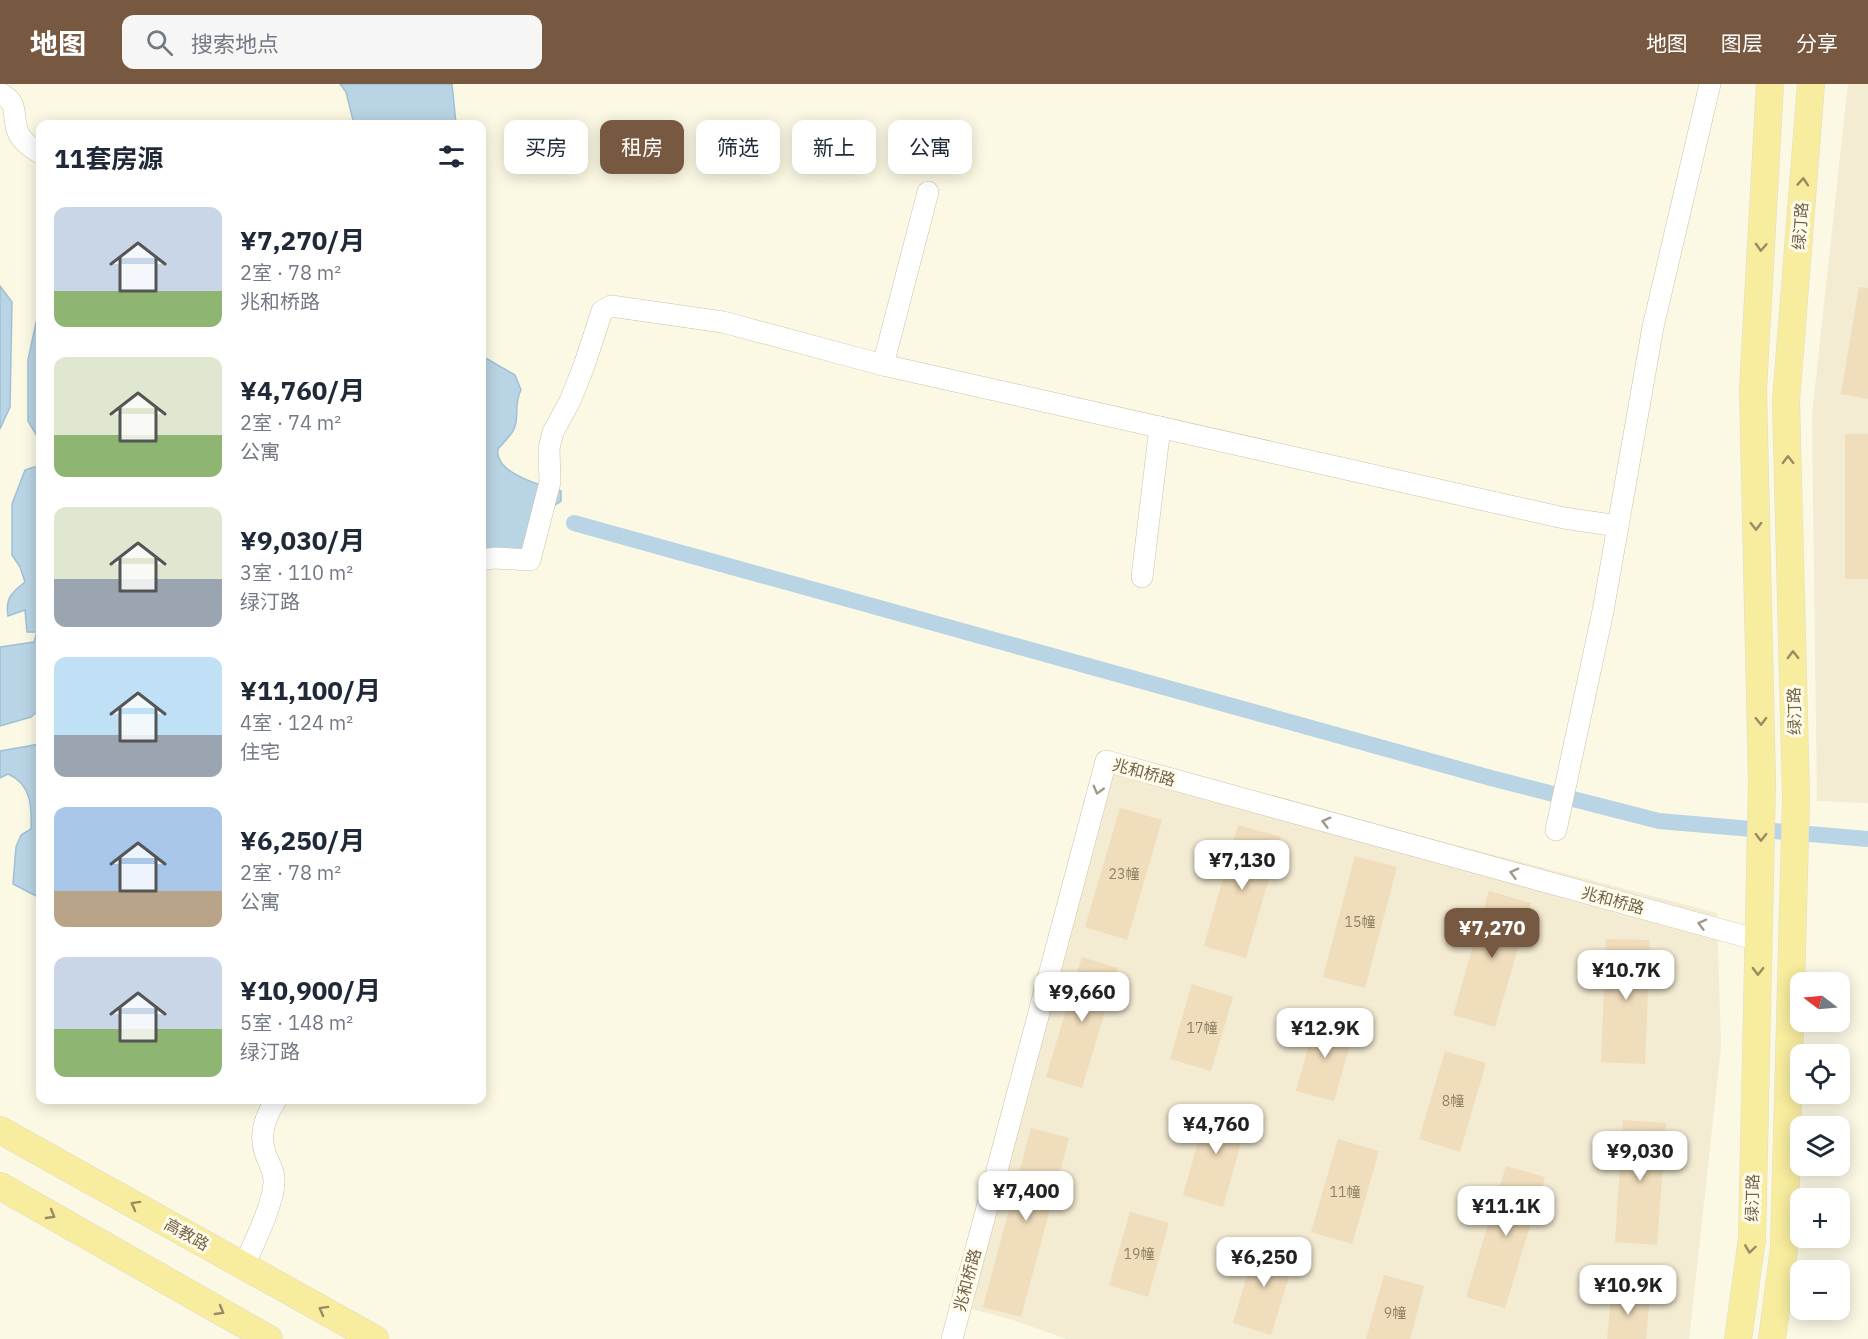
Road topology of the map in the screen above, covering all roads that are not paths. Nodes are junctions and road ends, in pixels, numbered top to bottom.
1 (1710, 84) edge
2 (1770, 84) edge
3 (1811, 84) edge
4 (0, 93) edge
5 (36, 151) edge
6 (928, 192) dead end
7 (883, 365) junction
8 (1160, 427) junction
9 (1618, 526) junction
10 (486, 559) edge
11 (1142, 577) dead end
12 (1556, 830) dead end
13 (1758, 940) junction
14 (273, 1104) edge
15 (0, 1130) edge
16 (0, 1186) edge
17 (244, 1266) junction
18 (269, 1339) edge
19 (375, 1339) edge
20 (952, 1339) edge
21 (1738, 1339) edge
22 (1772, 1339) edge

1 - 9 street
2 -> 13 main road, 绿汀路
22 -> 3 main road, 绿汀路
4 - 5 street
6 - 7 street
7 - 8 street
7 - 10 street
8 - 9 street
8 - 11 street
9 - 12 street
13 -> 20 street, 兆和桥路
13 -> 21 main road, 绿汀路
14 - 17 street
17 -> 15 main road, 高教路
16 -> 18 main road
19 -> 17 main road, 高教路

